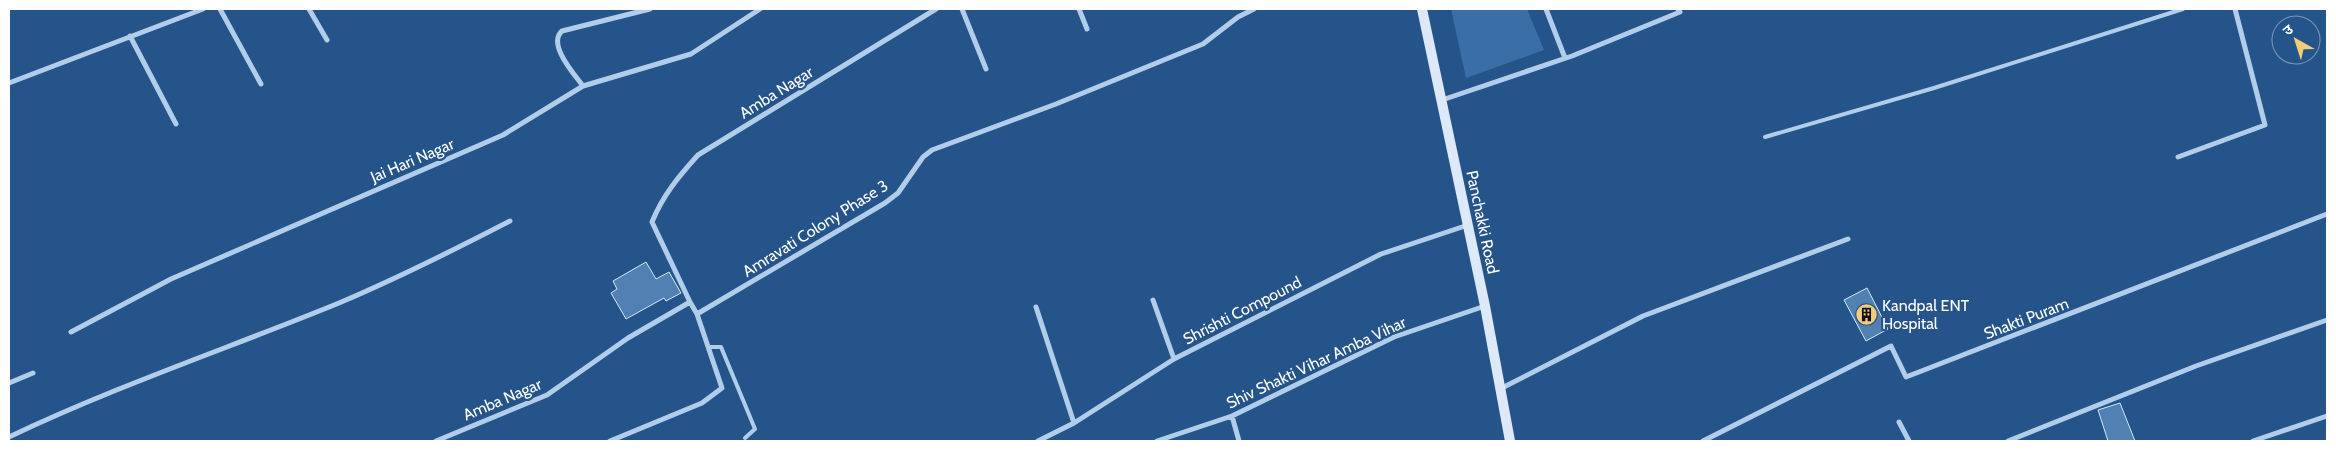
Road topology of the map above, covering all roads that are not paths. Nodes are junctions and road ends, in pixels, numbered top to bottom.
1 (203, 9) edge
2 (220, 9) edge
3 (309, 9) edge
4 (650, 9) edge
5 (760, 9) edge
6 (936, 9) edge
7 (962, 9) edge
8 (1079, 9) edge
9 (1254, 9) edge
10 (1422, 9) edge
11 (1546, 9) edge
12 (1678, 9) edge
13 (2183, 9) edge
14 (2235, 9) edge
15 (1087, 28) dead end
16 (130, 36) junction
17 (328, 40) dead end
18 (1565, 58) junction
19 (986, 69) dead end
20 (9, 83) edge
21 (261, 84) dead end
22 (583, 86) junction
23 (1442, 100) junction
24 (176, 124) dead end
25 (1765, 137) dead end
26 (2178, 157) dead end
27 (2327, 214) edge
28 (510, 221) dead end
29 (1468, 225) junction
30 (1848, 239) dead end
31 (1154, 300) dead end
32 (690, 302) junction
33 (1485, 306) junction
34 (1036, 307) dead end
35 (697, 314) junction
36 (2327, 320) edge
37 (71, 332) dead end
38 (709, 347) junction
39 (1174, 359) junction
40 (33, 373) dead end
41 (9, 383) edge
42 (1500, 389) junction
43 (1232, 416) junction
44 (2327, 416) edge
45 (1899, 422) dead end
46 (1074, 423) junction
47 (9, 437) edge
48 (745, 438) dead end
49 (436, 441) edge
50 (610, 441) edge
51 (1038, 441) edge
52 (1157, 441) edge
53 (1239, 441) edge
54 (1510, 441) edge
55 (1703, 441) edge
56 (1909, 441) edge
57 (2008, 441) edge
58 (2253, 441) edge

1 - 16 street
2 - 21 street
3 - 17 street
4 - 22 street
5 - 22 street, Jai Hari Nagar
6 - 32 street, Amba Nagar
7 - 19 street
8 - 15 street
9 - 35 street, Amravati Colony Phase 3
10 - 23 main road, Panchakki Road
11 - 18 street
12 - 18 street
13 - 25 lane
14 - 26 street
16 - 20 street
16 - 24 street
18 - 23 street
22 - 37 street, Jai Hari Nagar
23 - 29 main road, Panchakki Road
27 - 55 street, Shakti Puram
28 - 47 street
29 - 33 main road, Panchakki Road
29 - 39 street, Shrishti Compound
30 - 42 street
31 - 39 street
32 - 35 street
32 - 49 street, Amba Nagar
33 - 42 main road, Panchakki Road
33 - 43 street, Shiv Shakti Vihar Amba Vihar
34 - 46 street
35 - 38 street
36 - 57 street
38 - 48 lane
38 - 50 street
39 - 46 street, Shrishti Compound
40 - 41 street
42 - 54 main road, Panchakki Road
43 - 52 street, Shiv Shakti Vihar Amba Vihar
43 - 53 street
44 - 58 street
45 - 56 street
46 - 51 street, Shrishti Compound

